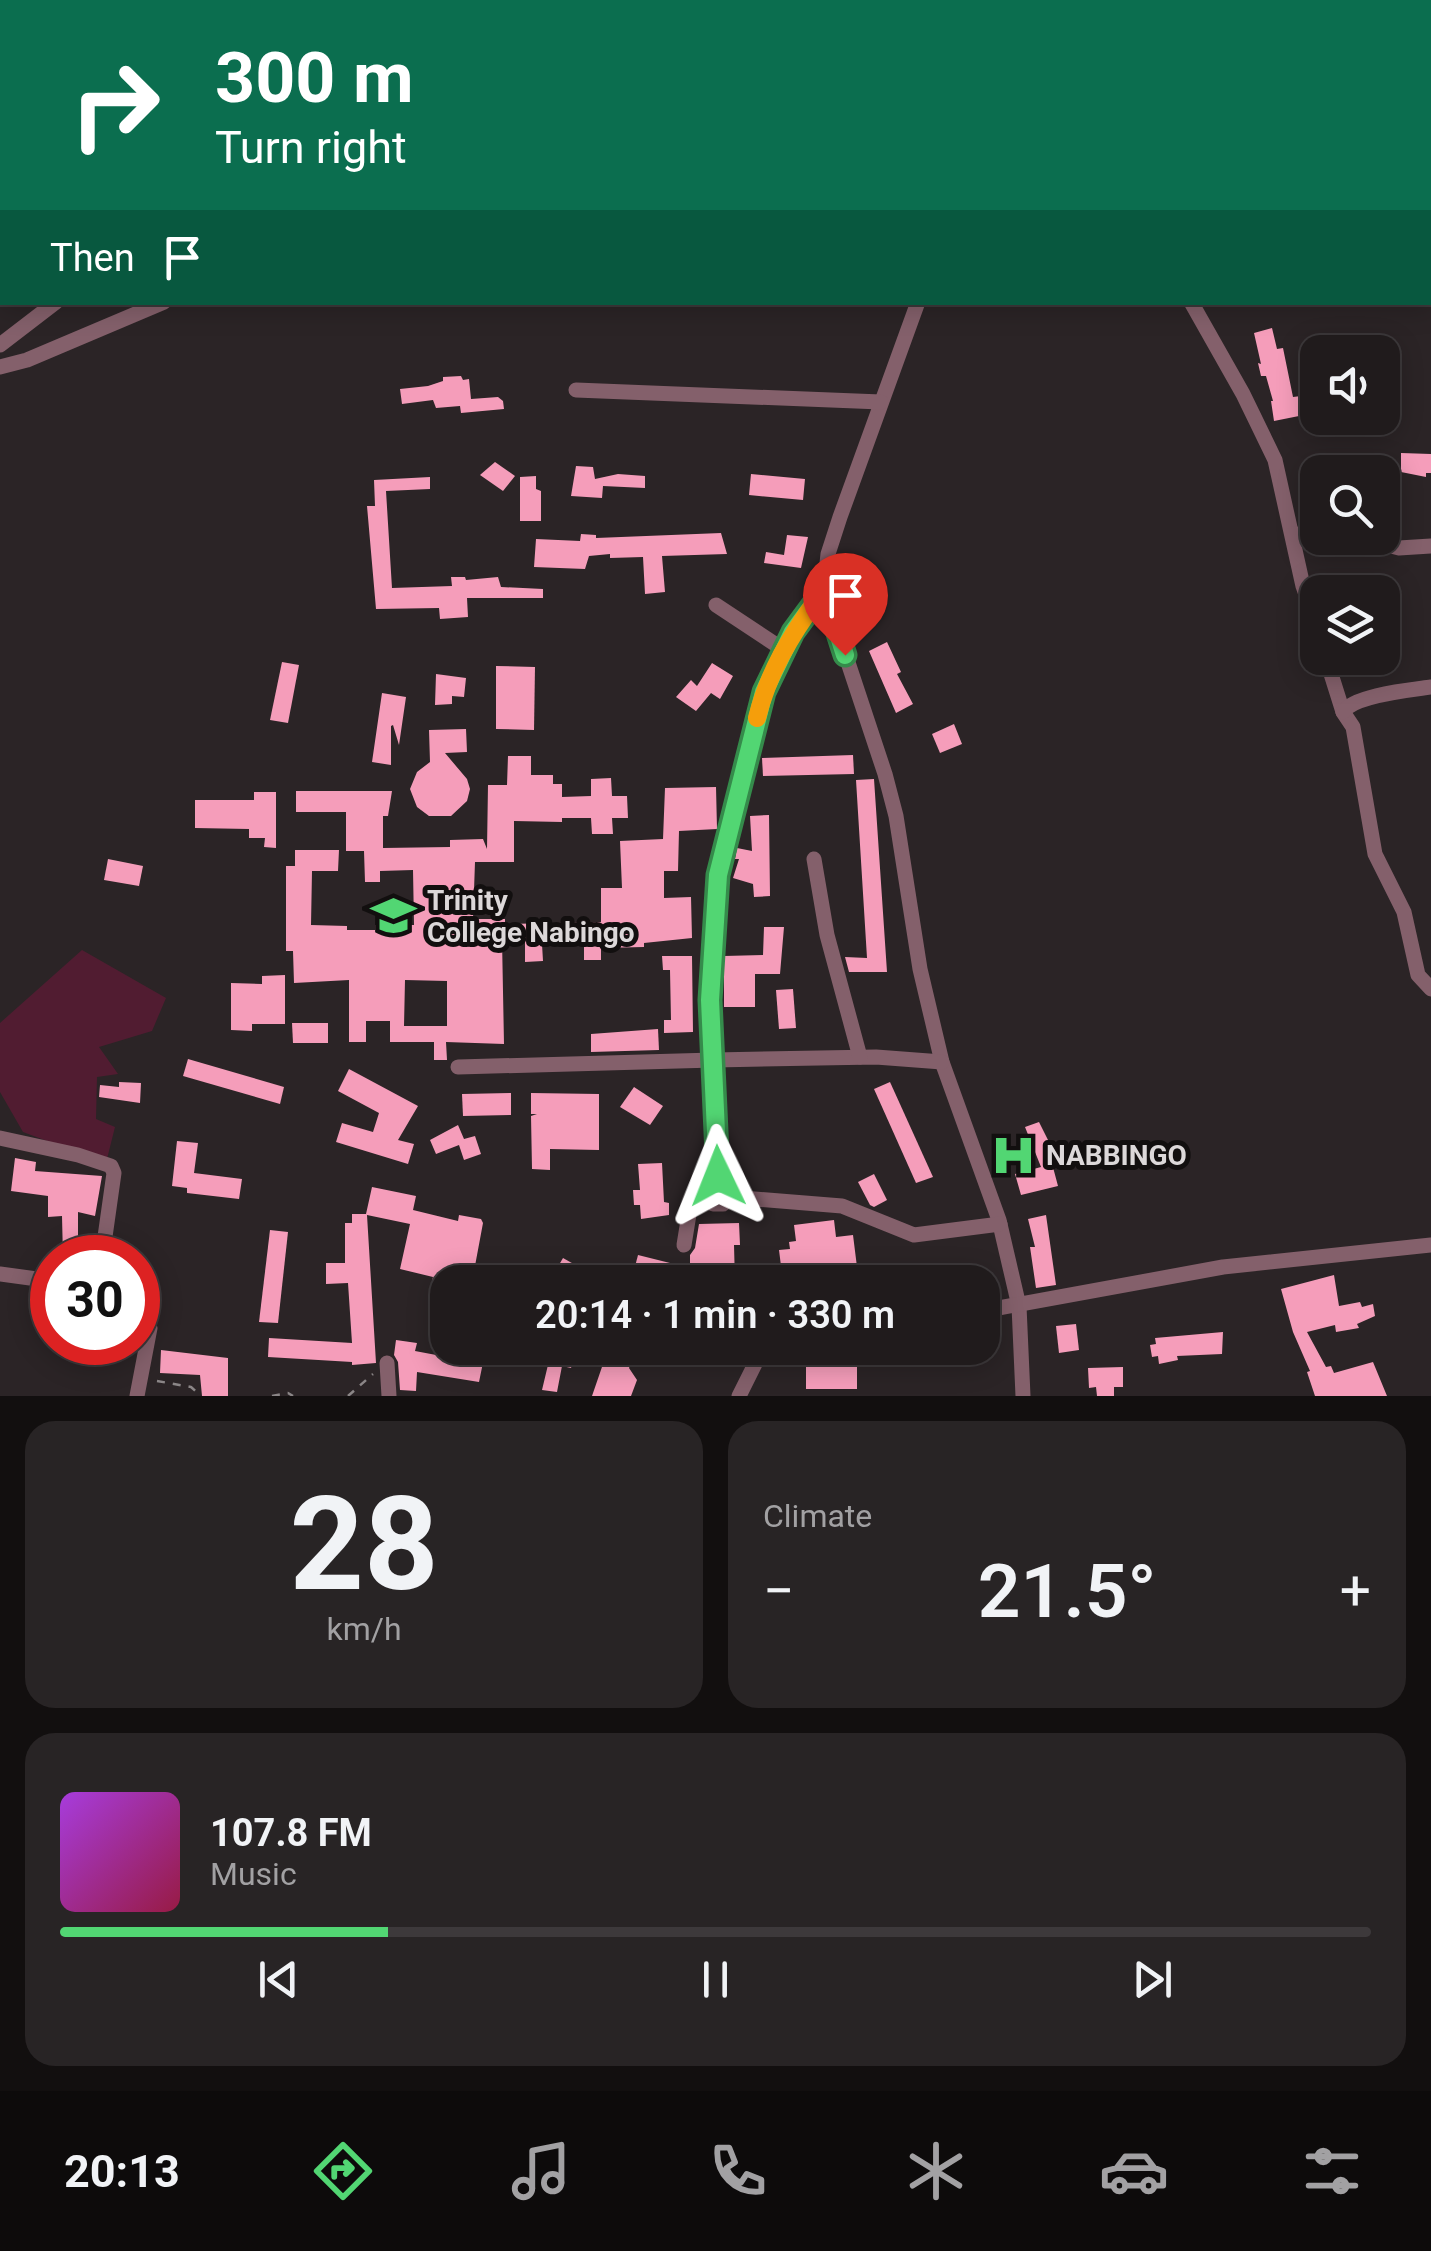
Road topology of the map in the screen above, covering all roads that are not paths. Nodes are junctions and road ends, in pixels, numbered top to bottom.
1 (52, 305) edge
2 (157, 305) edge
3 (917, 305) edge
4 (1194, 305) edge
5 (0, 345) edge
6 (0, 367) edge
7 (576, 390) dead end
8 (881, 402) junction
9 (1293, 534) junction
10 (1300, 534) edge
11 (1431, 546) edge
12 (1400, 548) edge
13 (1301, 575) edge
14 (824, 590) junction
15 (716, 605) dead end
16 (784, 650) junction
17 (1331, 675) edge
18 (1431, 687) edge
19 (1342, 712) junction
20 (814, 859) dead end
21 (1431, 989) edge
22 (860, 1057) junction
23 (714, 1060) junction
24 (942, 1062) junction
25 (458, 1067) dead end
26 (0, 1138) edge
27 (718, 1176) junction
28 (731, 1197) junction
29 (706, 1198) junction
30 (1000, 1224) junction
31 (105, 1235) edge
32 (1431, 1245) edge
33 (684, 1246) dead end
34 (0, 1274) edge
35 (30, 1279) edge
36 (1019, 1306) junction
37 (1000, 1309) edge
38 (387, 1363) road end
39 (143, 1365) edge
40 (755, 1365) edge
41 (137, 1396) edge
42 (389, 1396) edge
43 (740, 1396) edge
44 (1023, 1396) edge

1 - 5 street
2 - 6 street
3 - 8 street
4 - 9 street
7 - 8 street
8 - 14 street
9 - 10 street
9 - 13 street
11 - 12 street
14 - 16 street
14 - 24 street
15 - 16 street
16 - 23 street
17 - 19 street
18 - 19 street
19 - 21 street
20 - 22 street
22 - 23 street
22 - 24 street
23 - 25 street
23 - 27 street
24 - 30 street
26 - 31 street
27 - 28 street
27 - 29 street
28 - 29 street
28 - 30 street
29 - 33 street
30 - 36 street
32 - 36 street
34 - 35 street
36 - 37 street
36 - 44 street
38 - 42 street
39 - 41 street
40 - 43 street

